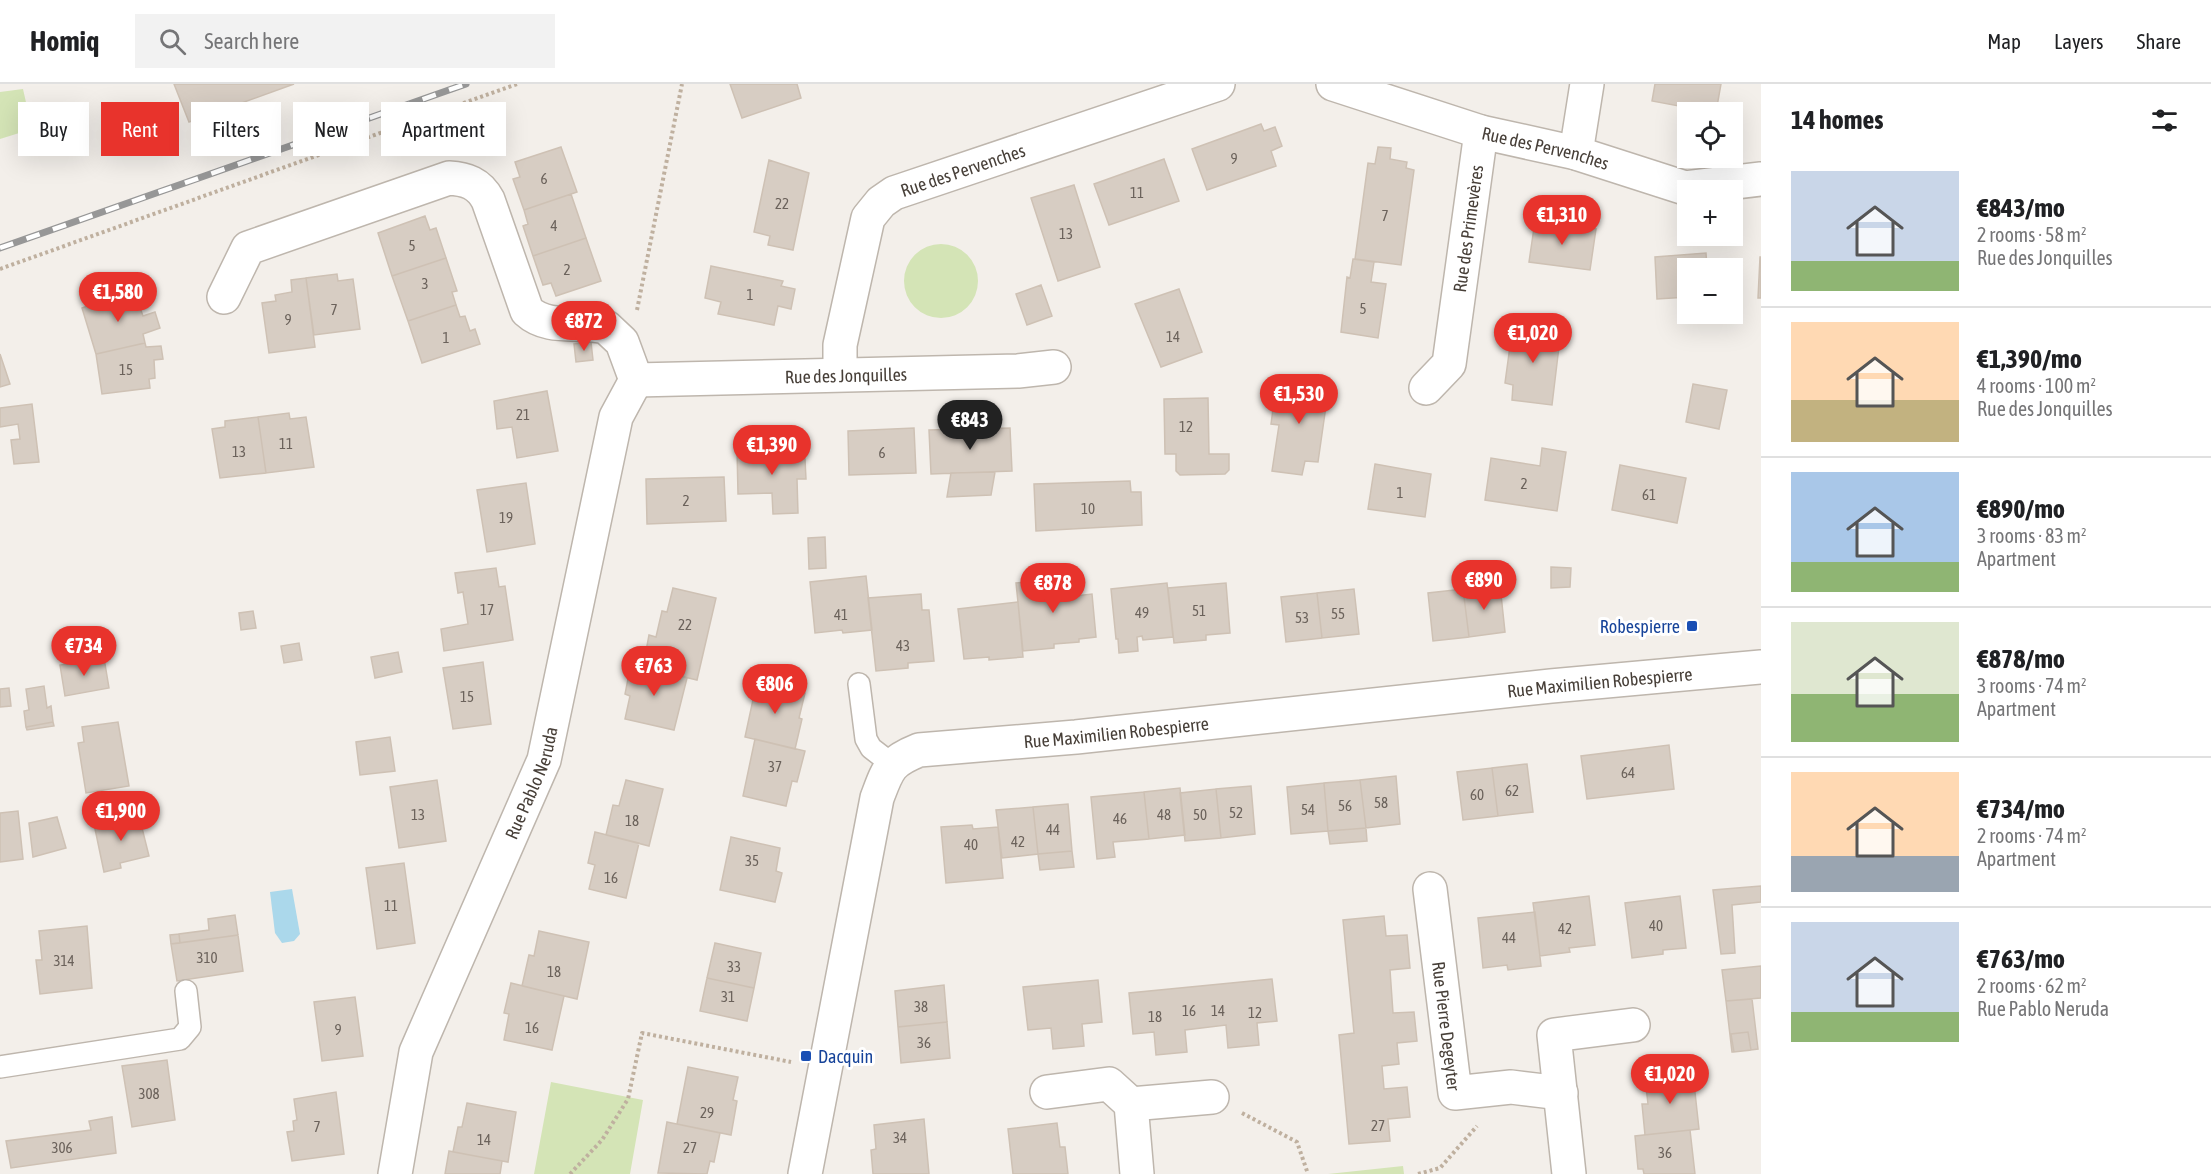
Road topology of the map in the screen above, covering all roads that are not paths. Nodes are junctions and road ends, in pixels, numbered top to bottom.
1 (1218, 84) edge
2 (1333, 84) edge
3 (1587, 84) edge
4 (1481, 132) junction
5 (1576, 153) junction
6 (1761, 179) edge
7 (224, 297) dead end
8 (1054, 367) dead end
9 (840, 374) junction
10 (636, 380) junction
11 (1426, 388) dead end
12 (1761, 667) edge
13 (859, 684) dead end
14 (893, 765) junction
15 (1430, 889) dead end
16 (186, 991) dead end
17 (1633, 1025) dead end
18 (0, 1067) edge
19 (1047, 1092) dead end
20 (1560, 1093) junction
21 (1212, 1096) road end
22 (1131, 1104) junction
23 (395, 1174) edge
24 (805, 1174) edge
25 (1137, 1174) edge
26 (1569, 1174) edge

1 - 9 street, Rue des Pervenches
2 - 4 street, Rue des Pervenches
3 - 5 street
4 - 5 street, Rue des Pervenches
4 - 11 street, Rue des Primevères
5 - 6 street, Rue des Pervenches
7 - 10 street
8 - 9 street, Rue des Jonquilles
9 - 10 street, Rue des Jonquilles
10 - 23 street, Rue Pablo Neruda
12 - 14 street, Rue Maximilien Robespierre
13 - 14 lane
14 - 24 street
15 - 20 street, Rue Pierre Degeyter
16 - 18 lane
17 - 20 street
19 - 22 street
20 - 26 street
21 - 22 street
22 - 25 street

